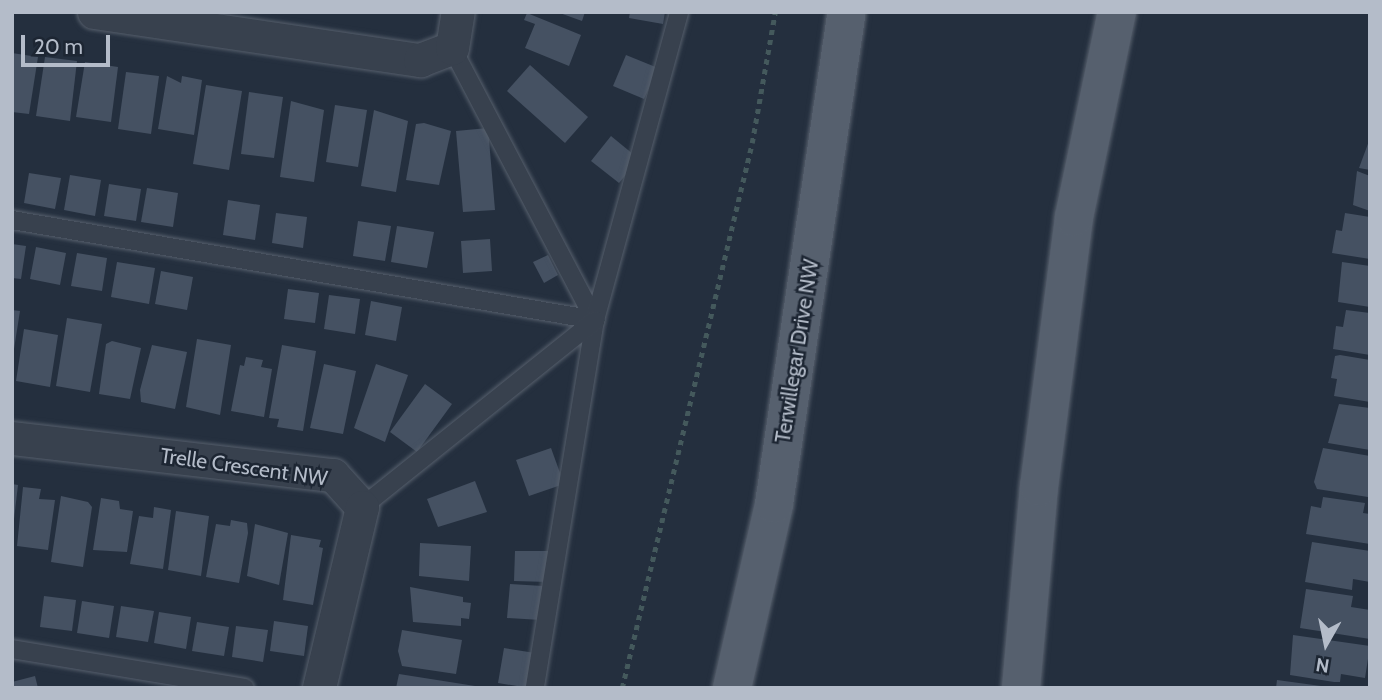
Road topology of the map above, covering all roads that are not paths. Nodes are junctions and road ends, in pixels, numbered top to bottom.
1 (94, 12) edge
2 (458, 12) edge
3 (679, 12) edge
4 (847, 12) edge
5 (1117, 12) edge
6 (452, 48) junction
7 (12, 220) edge
8 (595, 320) junction
9 (12, 438) edge
10 (362, 507) junction
11 (12, 649) edge
12 (245, 688) edge
13 (318, 688) edge
14 (535, 688) edge
15 (732, 688) edge
16 (1021, 688) edge

1 - 6 street
2 - 6 street
3 - 8 lane
4 - 15 main road, Terwillegar Drive NW
5 - 16 main road
6 - 8 lane
7 - 8 lane
8 - 10 lane
8 - 14 lane
9 - 10 street, Trelle Crescent NW
10 - 13 street
11 - 12 lane

